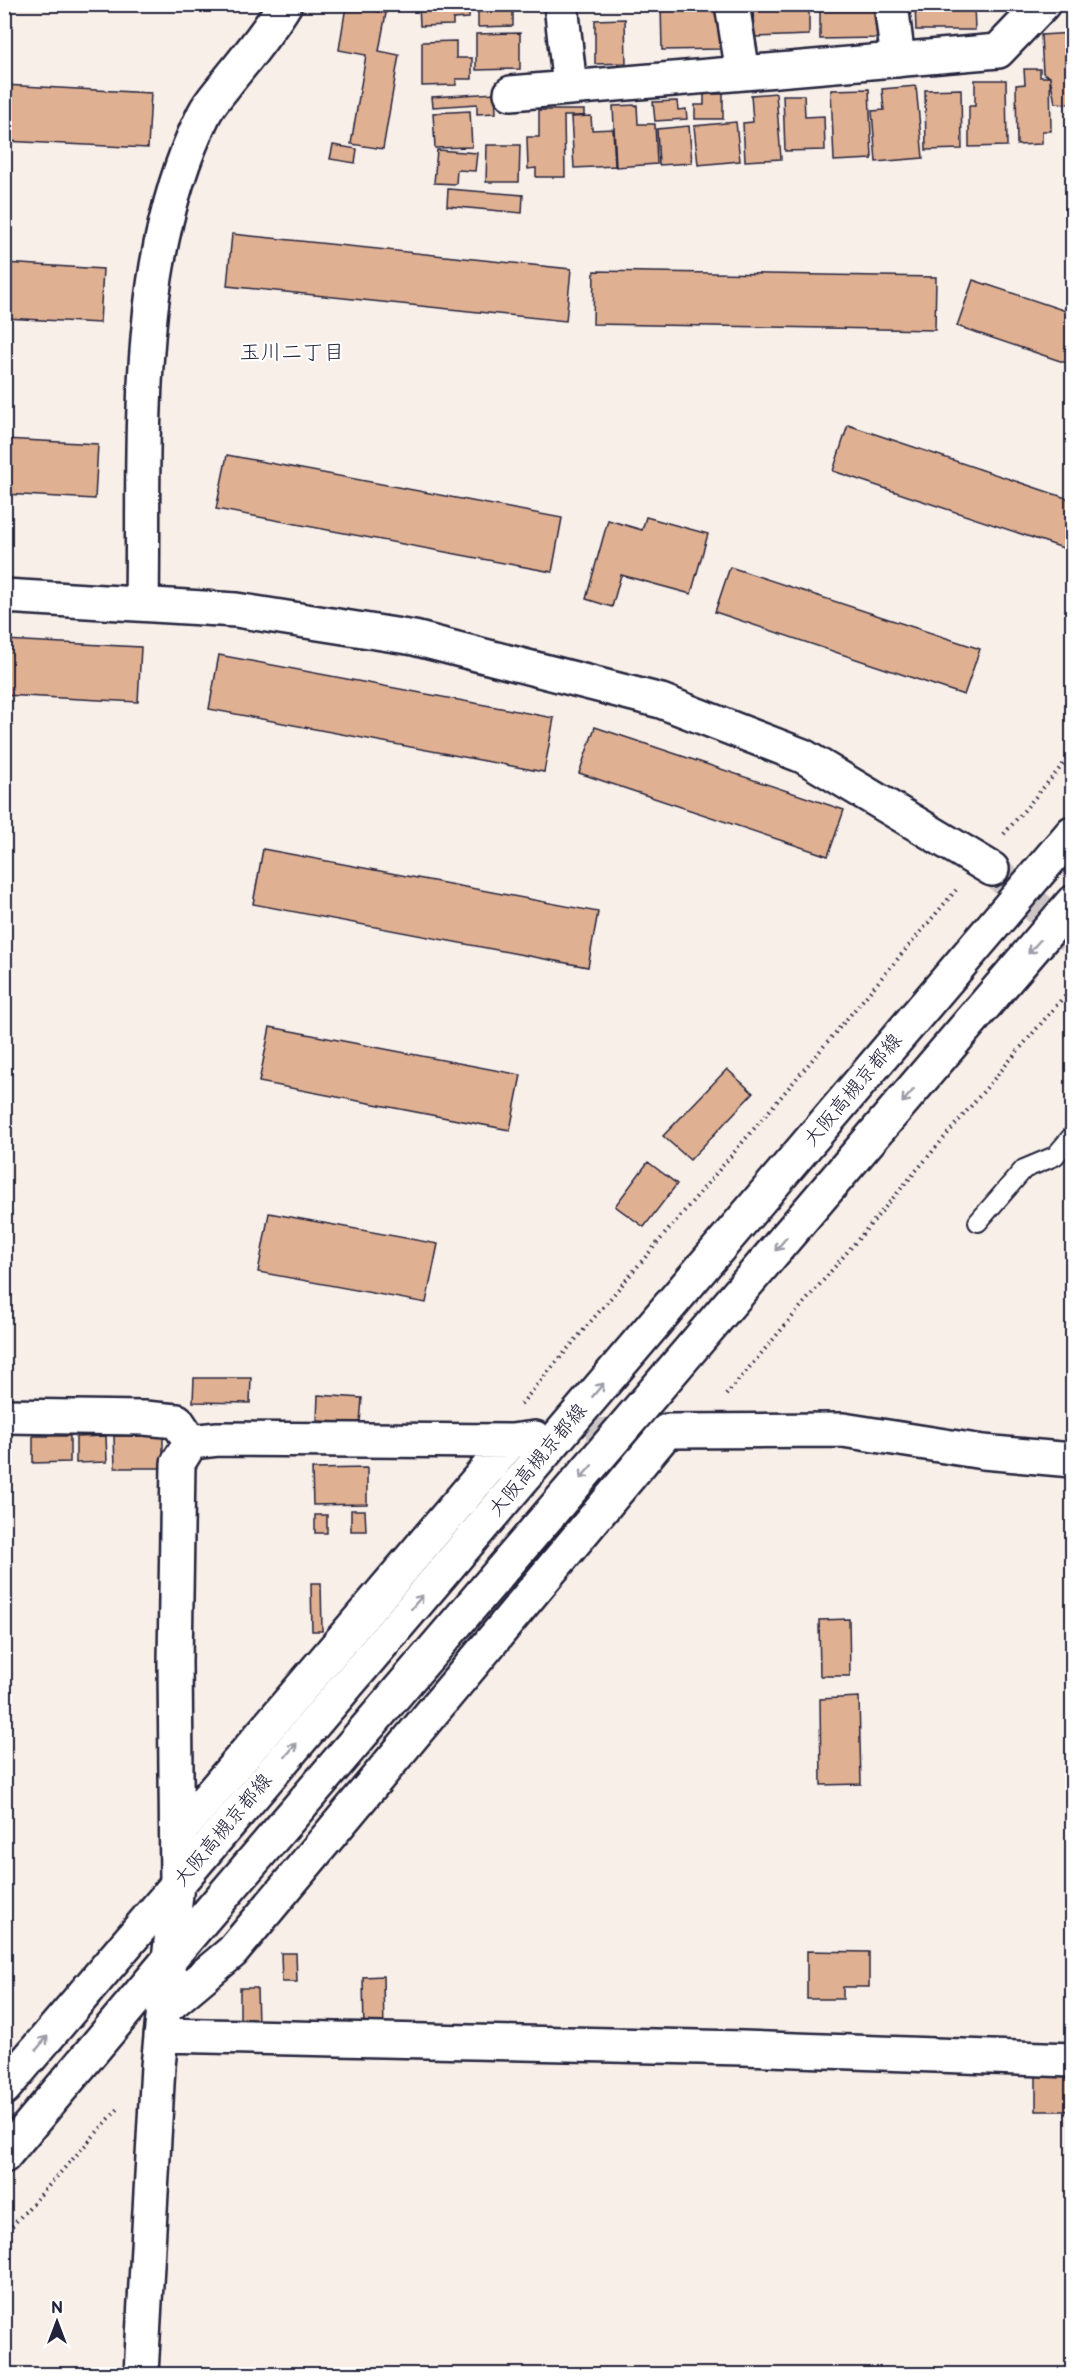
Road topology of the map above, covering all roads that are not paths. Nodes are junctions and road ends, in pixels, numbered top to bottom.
1 (285, 4) edge
2 (561, 4) edge
3 (732, 4) edge
4 (891, 4) edge
5 (1043, 4) edge
6 (898, 60) junction
7 (743, 73) junction
8 (570, 88) junction
9 (511, 93) dead end
10 (4, 596) edge
11 (142, 603) junction
12 (1072, 833) edge
13 (986, 865) tunnel mouth
14 (1072, 903) edge
15 (1072, 1136) edge
16 (978, 1222) dead end
17 (4, 1416) edge
18 (191, 1442) junction
19 (1072, 1460) edge
20 (178, 1833) junction
21 (177, 1884) junction
22 (171, 1957) junction
23 (162, 2022) junction
24 (1072, 2060) edge
25 (4, 2088) edge
26 (4, 2156) edge
27 (141, 2374) edge

1 - 11 street
2 - 8 street
3 - 7 street
4 - 6 street
5 - 6 street
6 - 7 street
7 - 8 street
8 - 9 street
10 - 11 street
11 - 13 street
21 -> 12 street, 大阪高槻京都線
14 -> 22 street
15 - 16 lane
17 - 18 street
18 - 20 street
18 - 20 street
19 - 23 street
20 - 21 street
21 - 22 street
25 -> 21 street, 大阪高槻京都線
22 - 23 street
22 - 26 street
23 - 24 street
23 - 27 street

